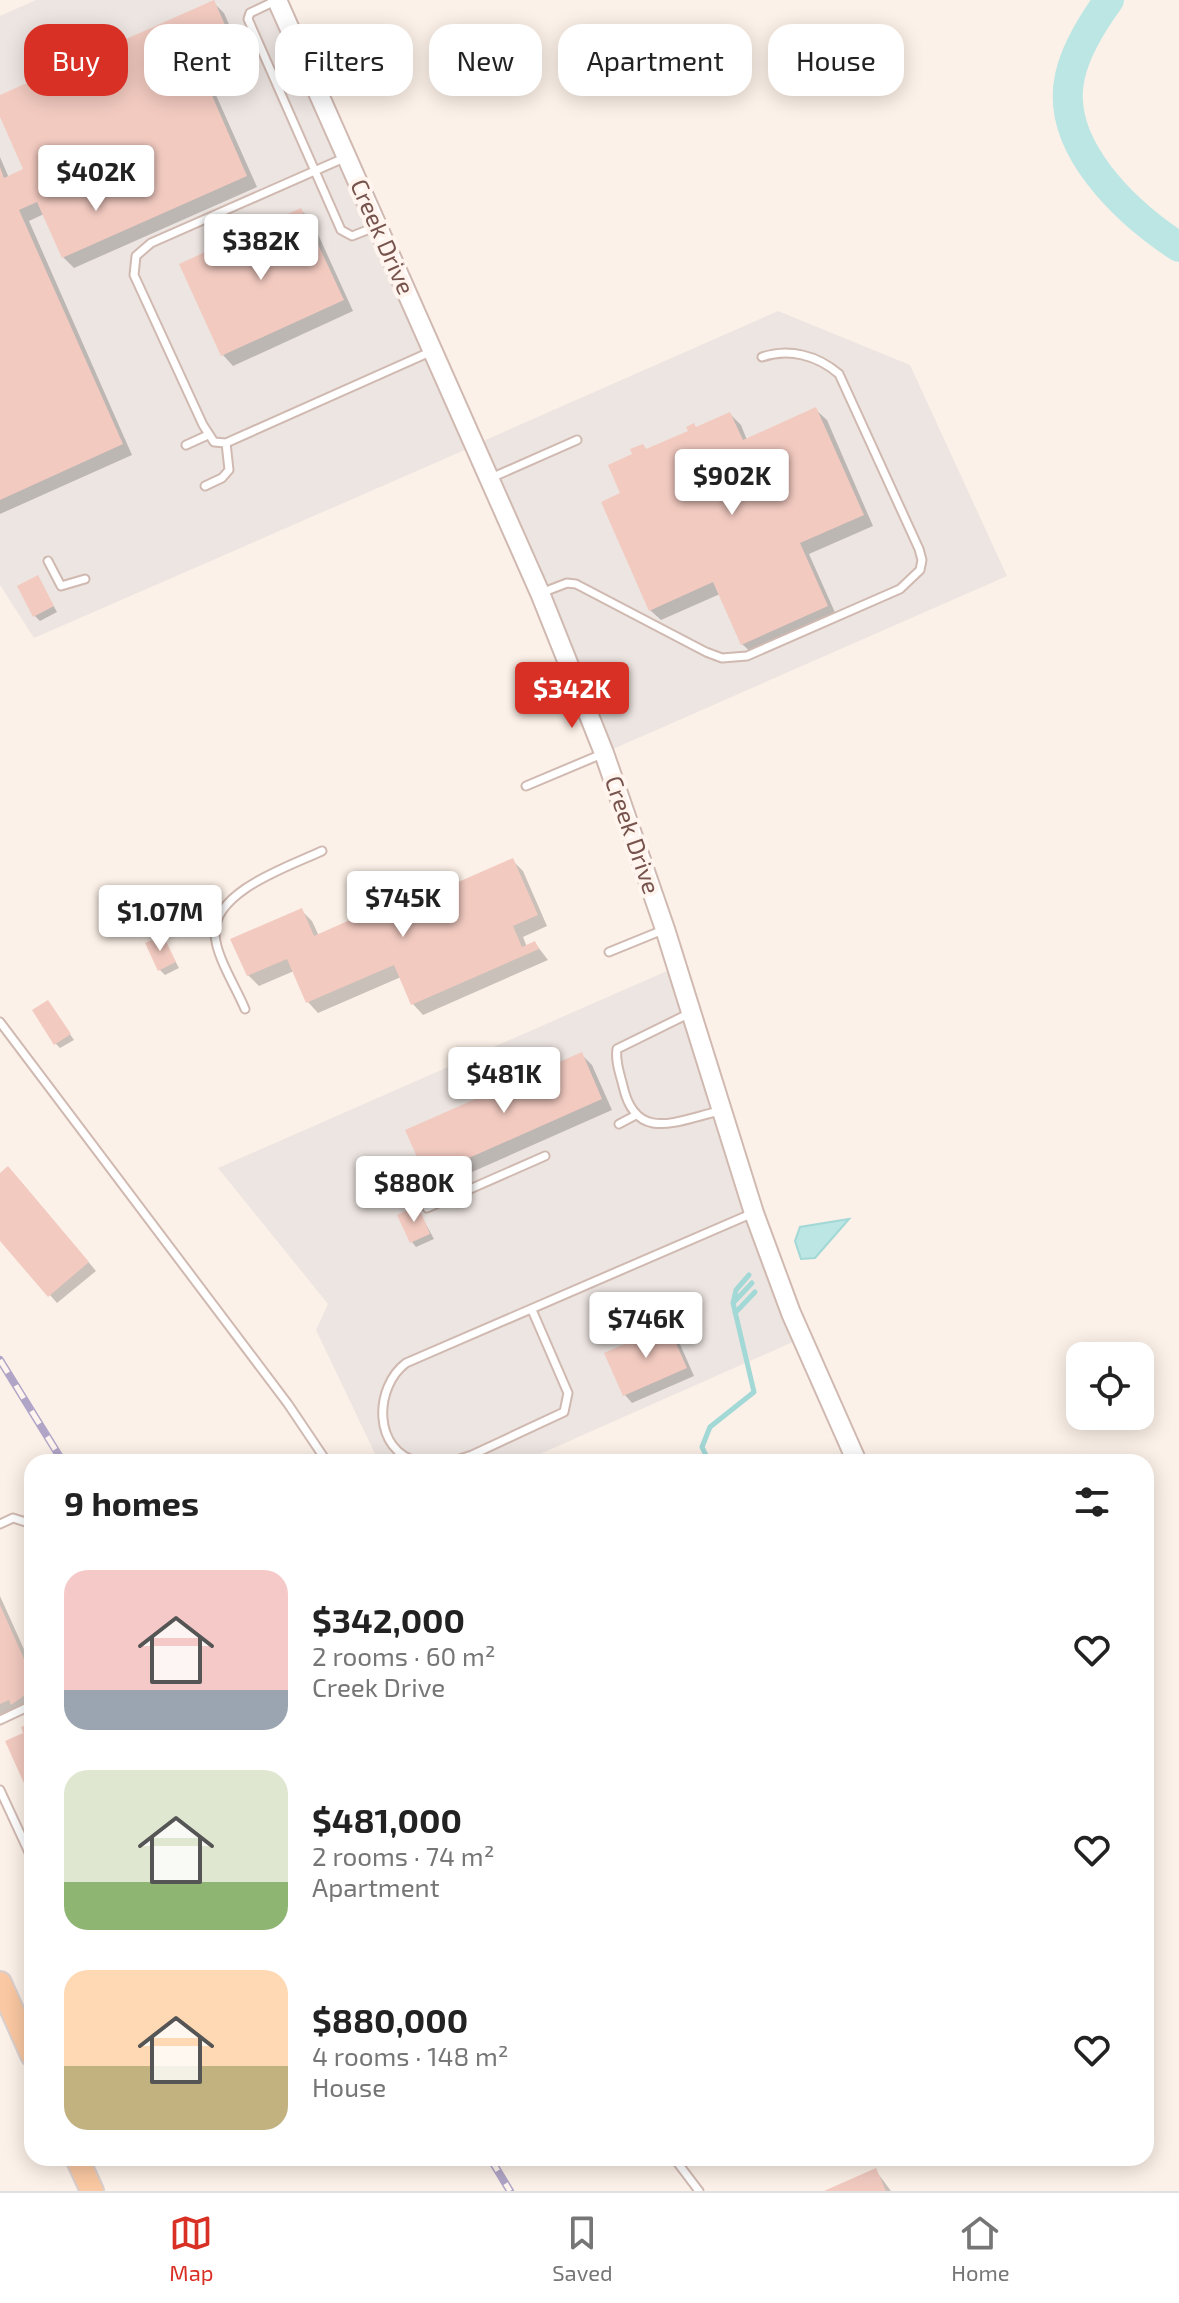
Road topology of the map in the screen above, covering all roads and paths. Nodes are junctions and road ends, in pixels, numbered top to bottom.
1 (277, 0) edge
2 (346, 157) junction
3 (315, 171) junction
4 (377, 226) junction
5 (432, 351) junction
6 (762, 357) dead end
7 (208, 435) junction
8 (577, 440) dead end
9 (226, 443) junction
10 (186, 445) dead end
11 (489, 479) junction
12 (205, 486) dead end
13 (48, 561) dead end
14 (85, 579) dead end
15 (540, 593) junction
16 (604, 753) junction
17 (526, 786) dead end
18 (322, 851) dead end
19 (665, 929) junction
20 (609, 952) dead end
21 (245, 1009) dead end
22 (690, 1013) junction
23 (0, 1022) edge
24 (720, 1111) junction
25 (636, 1115) junction
26 (619, 1124) dead end
27 (545, 1156) dead end
28 (427, 1208) dead end
29 (754, 1213) junction
30 (532, 1310) junction
31 (322, 1454) edge
32 (405, 1454) edge
33 (473, 1454) edge
34 (853, 1454) edge
35 (24, 1521) edge
36 (0, 1524) edge
37 (24, 1709) edge
38 (0, 1720) edge
39 (0, 1790) edge
40 (24, 1842) edge
41 (0, 1983) edge
42 (24, 2037) edge
43 (81, 2166) edge
44 (680, 2166) edge
45 (92, 2191) edge
46 (699, 2191) edge

1 - 2 street, Creek Drive
1 - 3 lane
2 - 3 lane
2 - 4 street, Creek Drive
3 - 4 lane
3 - 7 lane
4 - 5 street, Creek Drive
5 - 9 lane
5 - 11 street, Creek Drive
6 - 15 lane
7 - 9 lane
7 - 10 lane
8 - 11 lane
9 - 12 lane
11 - 15 street, Creek Drive
13 - 14 lane
15 - 16 street, Creek Drive
16 - 17 lane
16 - 19 street, Creek Drive
18 - 21 lane
19 - 20 lane
19 - 22 street, Creek Drive
22 - 24 street, Creek Drive
22 - 25 lane
23 - 31 lane
24 - 25 lane
24 - 29 street, Creek Drive
25 - 26 lane
27 - 28 lane
29 - 30 lane
29 - 34 street, Creek Drive
30 - 32 lane
30 - 33 lane
35 - 36 lane
37 - 38 lane
39 - 40 lane
41 - 42 main road
43 - 45 main road
44 - 46 lane

